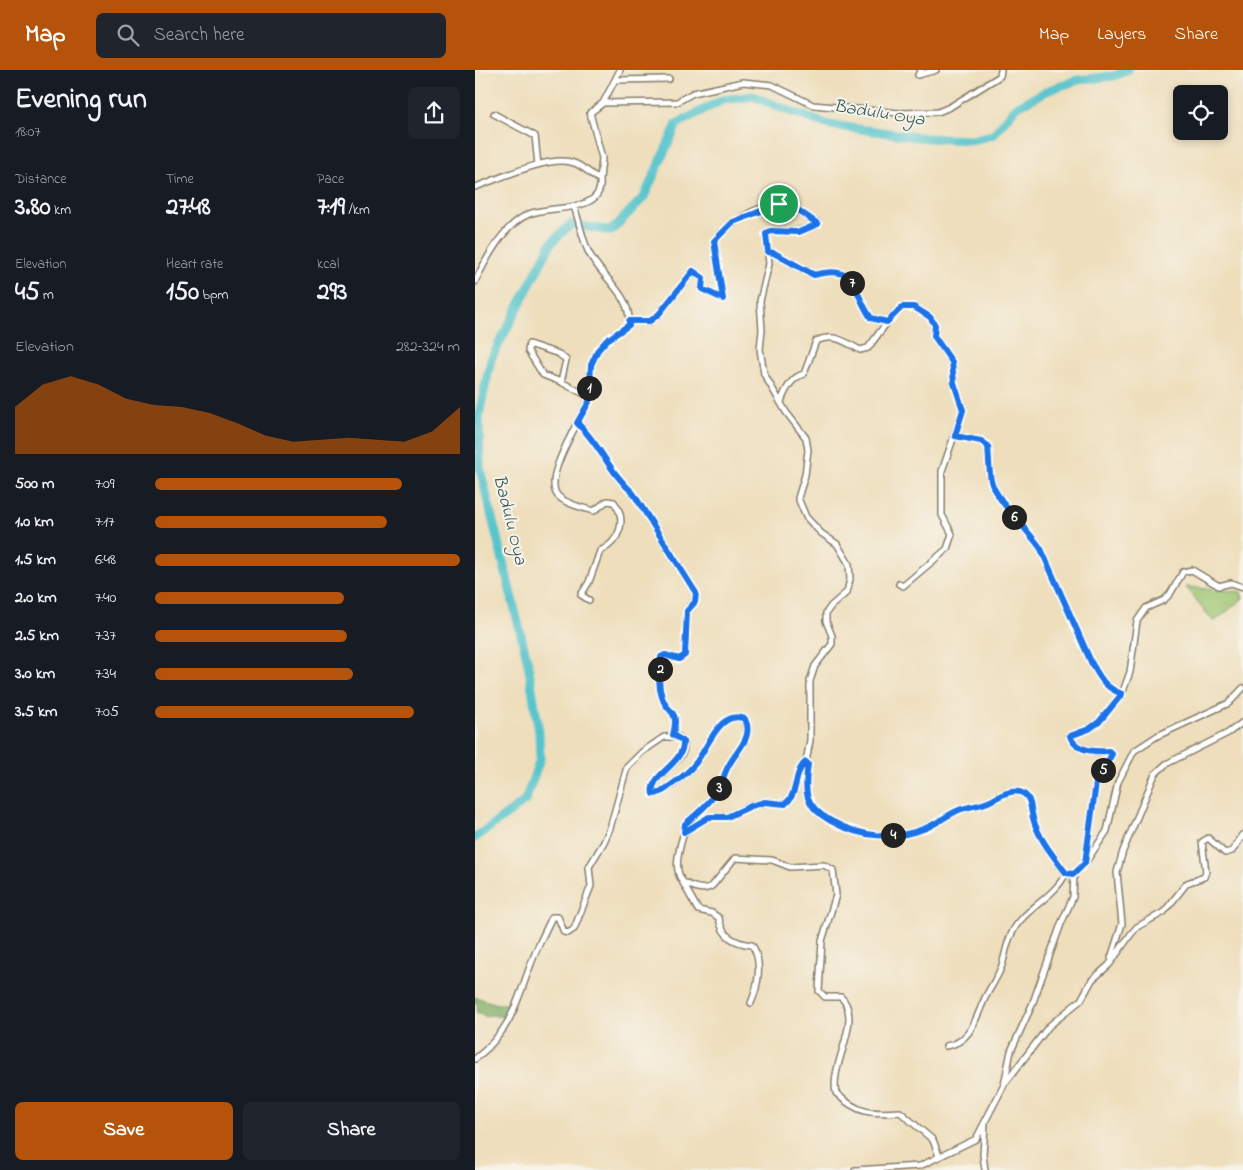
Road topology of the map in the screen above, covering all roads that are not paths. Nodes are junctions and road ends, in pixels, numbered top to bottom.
1 (619, 70) edge
2 (921, 70) edge
3 (936, 70) edge
4 (1001, 70) edge
5 (669, 78) dead end
6 (616, 80) junction
7 (603, 103) junction
8 (494, 114) dead end
9 (538, 165) junction
10 (600, 180) junction
11 (475, 187) edge
12 (574, 206) junction
13 (768, 252) junction
14 (475, 281) edge
15 (629, 321) junction
16 (887, 322) junction
17 (561, 382) junction
18 (588, 396) junction
19 (781, 402) junction
20 (577, 423) junction
21 (955, 436) junction
22 (899, 584) dead end
23 (1243, 587) edge
24 (589, 600) dead end
25 (1243, 688) edge
26 (1122, 694) junction
27 (1243, 722) edge
28 (673, 735) junction
29 (806, 762) junction
30 (684, 832) junction
31 (1243, 836) edge
32 (1085, 863) junction
33 (1066, 873) junction
34 (1074, 874) junction
35 (683, 882) junction
36 (1109, 965) junction
37 (751, 1003) dead end
38 (946, 1046) dead end
39 (475, 1059) edge
40 (1004, 1085) junction
41 (985, 1125) junction
42 (939, 1156) junction
43 (855, 1170) edge
44 (985, 1170) edge

1 - 6 street
2 - 3 street
4 - 7 street
5 - 6 street
6 - 7 street
7 - 10 street
8 - 9 street
9 - 10 street
9 - 11 street
10 - 12 street
12 - 14 street
12 - 15 street
13 - 15 street
13 - 16 street
13 - 19 street
15 - 18 street
16 - 19 street
16 - 21 street
17 - 17 street
17 - 18 street
18 - 20 street
19 - 29 street
20 - 24 street
20 - 28 street
21 - 22 street
21 - 26 street
23 - 26 street
25 - 32 street
26 - 32 street
27 - 36 street
28 - 30 street
28 - 39 street
29 - 30 street
29 - 33 street
30 - 35 street
31 - 36 street
32 - 34 street
33 - 34 street
33 - 38 street
34 - 40 street
35 - 37 street
35 - 42 street
36 - 40 street
40 - 41 street
41 - 42 street
41 - 44 street
42 - 43 street

